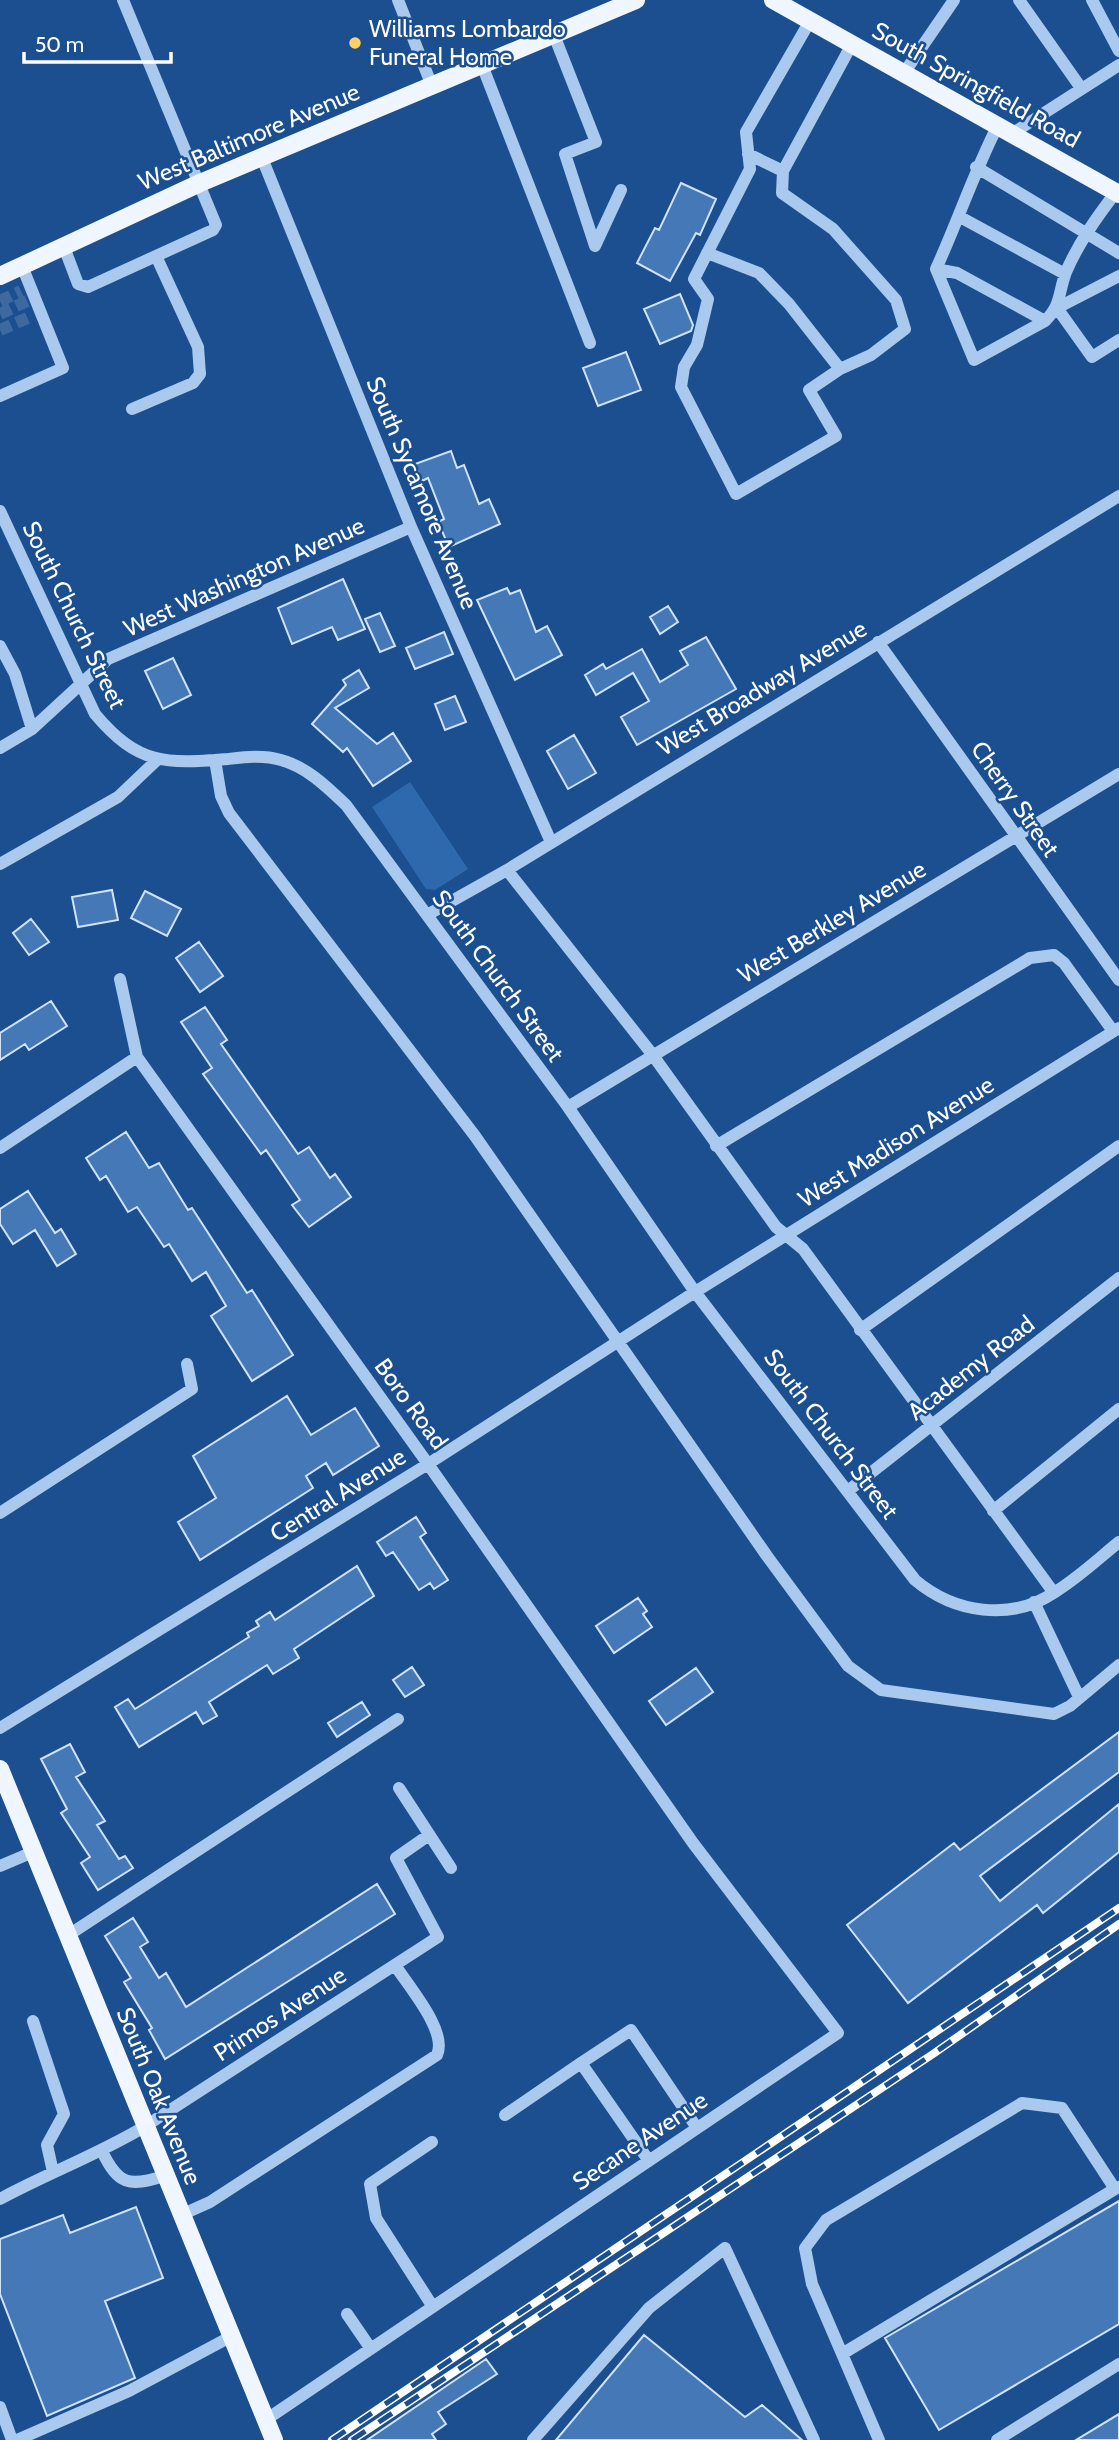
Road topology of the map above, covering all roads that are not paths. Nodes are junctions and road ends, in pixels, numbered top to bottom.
1 (123, 0) edge
2 (398, 0) edge
3 (613, 0) edge
4 (636, 0) edge
5 (773, 0) edge
6 (954, 0) edge
7 (1020, 0) edge
8 (1092, 0) edge
9 (601, 15) junction
10 (810, 21) junction
11 (554, 35) junction
12 (852, 44) junction
13 (1119, 51) edge
14 (482, 65) junction
15 (1119, 65) edge
16 (904, 73) junction
17 (432, 86) junction
18 (1081, 88) junction
19 (1005, 129) junction
20 (748, 154) junction
21 (262, 158) junction
22 (976, 167) junction
23 (783, 171) junction
24 (200, 183) junction
25 (621, 190) dead end
26 (1117, 193) edge
27 (960, 217) junction
28 (1085, 234) junction
29 (64, 247) junction
30 (707, 253) junction
31 (1119, 253) edge
32 (156, 256) junction
33 (22, 266) junction
34 (936, 269) junction
35 (1065, 274) junction
36 (1119, 275) edge
37 (0, 276) edge
38 (1057, 308) junction
39 (1045, 321) junction
40 (1119, 340) edge
41 (590, 343) dead end
42 (840, 369) junction
43 (0, 396) edge
44 (132, 409) dead end
45 (1119, 496) edge
46 (0, 511) edge
47 (411, 527) junction
48 (878, 642) junction
49 (0, 646) edge
50 (81, 686) junction
51 (32, 729) junction
52 (0, 748) edge
53 (157, 760) junction
54 (215, 760) junction
55 (1119, 774) edge
56 (1015, 836) junction
57 (551, 842) junction
58 (0, 864) edge
59 (507, 870) junction
60 (427, 915) junction
61 (120, 979) dead end
62 (1119, 980) edge
63 (1116, 1029) edge
64 (652, 1054) junction
65 (137, 1057) junction
66 (568, 1107) junction
67 (716, 1146) junction
68 (1119, 1146) edge
69 (0, 1148) edge
70 (786, 1236) junction
71 (1119, 1278) edge
72 (695, 1292) junction
73 (860, 1330) junction
74 (618, 1342) junction
75 (187, 1364) dead end
76 (1119, 1409) edge
77 (933, 1426) junction
78 (428, 1464) junction
79 (849, 1490) junction
80 (993, 1511) junction
81 (0, 1513) edge
82 (1119, 1542) edge
83 (1054, 1593) junction
84 (1034, 1602) junction
85 (1119, 1665) edge
86 (1079, 1697) junction
87 (398, 1720) dead end
88 (0, 1728) edge
89 (0, 1769) edge
90 (399, 1788) dead end
91 (429, 1835) junction
92 (693, 1843) joint
93 (33, 1853) junction
94 (0, 1866) edge
95 (451, 1868) dead end
96 (67, 1936) junction
97 (395, 1965) junction
98 (33, 2021) dead end
99 (581, 2063) junction
100 (505, 2115) dead end
101 (144, 2127) junction
102 (697, 2128) junction
103 (432, 2142) dead end
104 (102, 2151) junction
105 (649, 2161) junction
106 (53, 2172) junction
107 (164, 2176) junction
108 (1117, 2188) edge
109 (0, 2199) edge
110 (181, 2215) junction
111 (433, 2307) junction
112 (347, 2314) dead end
113 (232, 2336) junction
114 (371, 2349) junction
115 (842, 2354) junction
116 (1119, 2364) edge
117 (0, 2407) edge
118 (267, 2419) junction
119 (14, 2440) edge
120 (274, 2440) edge
121 (533, 2440) edge
122 (814, 2440) edge
123 (879, 2440) edge
124 (997, 2440) edge

1 - 24 street
2 - 17 street
3 - 9 main road
4 - 9 main road, West Baltimore Avenue
5 - 10 main road, South Springfield Road
6 - 16 street
7 - 18 street
8 - 13 street
9 - 11 main road, West Baltimore Avenue
10 - 12 main road, South Springfield Road
10 - 20 street
11 - 14 main road, West Baltimore Avenue
11 - 25 street
12 - 16 main road, South Springfield Road
12 - 23 street
14 - 17 main road, West Baltimore Avenue
14 - 41 street
15 - 18 street
16 - 19 main road, South Springfield Road
17 - 21 main road, West Baltimore Avenue
18 - 19 street
19 - 22 street
19 - 26 main road, South Springfield Road
20 - 23 street
20 - 30 street
21 - 24 main road, West Baltimore Avenue
21 - 47 street, South Sycamore Avenue
22 - 27 street
22 - 28 street
23 - 42 street
24 - 29 main road, West Baltimore Avenue
24 - 32 street
26 - 28 street
27 - 34 street
27 - 35 street
28 - 31 street
28 - 35 street
29 - 32 street
29 - 33 main road, West Baltimore Avenue
30 - 42 street
30 - 42 street
32 - 44 street
33 - 37 main road, West Baltimore Avenue
33 - 43 street
34 - 39 street
34 - 39 street
35 - 38 street
36 - 38 street
38 - 39 street
38 - 40 street
45 - 48 street, West Broadway Avenue
46 - 50 street, South Church Street
47 - 50 street, West Washington Avenue
47 - 57 street, South Sycamore Avenue
48 - 56 street, Cherry Street
48 - 57 street, West Broadway Avenue
49 - 51 street
50 - 51 street, West Washington Avenue
50 - 53 street, South Church Street
51 - 52 street, West Washington Avenue
53 - 54 street, South Church Street
53 - 58 street
54 - 60 street, South Church Street
54 - 74 street
55 - 56 street, West Berkley Avenue
56 - 62 street, Cherry Street
56 - 64 street, West Berkley Avenue
57 - 59 street, West Broadway Avenue
59 - 60 street, West Broadway Avenue
59 - 64 street
60 - 66 street, South Church Street
61 - 65 street, Boro Road
63 - 67 street
63 - 70 street, West Madison Avenue
64 - 66 street, West Berkley Avenue
64 - 67 street
65 - 69 street
65 - 78 street, Boro Road
66 - 72 street, South Church Street
67 - 70 street
68 - 73 street
70 - 72 street, West Madison Avenue
70 - 73 street
71 - 77 street, Academy Road
72 - 74 street, Central Avenue
72 - 79 street, South Church Street
73 - 77 street
74 - 78 street, Central Avenue
74 - 86 street
75 - 81 street
76 - 80 street
77 - 79 street, Academy Road
77 - 80 street
78 - 88 street, Central Avenue
78 - 92 street, Boro Road
79 - 84 street, South Church Street
80 - 83 street
82 - 83 street
83 - 84 street
84 - 86 street
85 - 86 street
87 - 96 street
89 - 93 main road, South Oak Avenue
90 - 91 street
91 - 95 street
91 - 97 street, Primos Avenue
92 - 102 street, Secane Avenue
93 - 94 street
93 - 96 main road, South Oak Avenue
96 - 101 main road, South Oak Avenue
97 - 101 street, Primos Avenue
97 - 110 street
98 - 106 street
99 - 100 street
99 - 102 street
99 - 105 street
101 - 104 street, Primos Avenue
101 - 107 main road, South Oak Avenue
102 - 105 street, Secane Avenue
103 - 111 street
104 - 106 street, Primos Avenue
104 - 107 street
105 - 111 street, Secane Avenue
106 - 109 street, Primos Avenue
107 - 110 main road, South Oak Avenue
108 - 115 street
108 - 115 street
110 - 113 main road, South Oak Avenue
111 - 114 street, Secane Avenue
112 - 114 street
113 - 118 main road, South Oak Avenue
113 - 119 street
114 - 118 street, Secane Avenue
115 - 123 street
116 - 124 street
117 - 119 street
118 - 120 main road, South Oak Avenue
121 - 122 street

